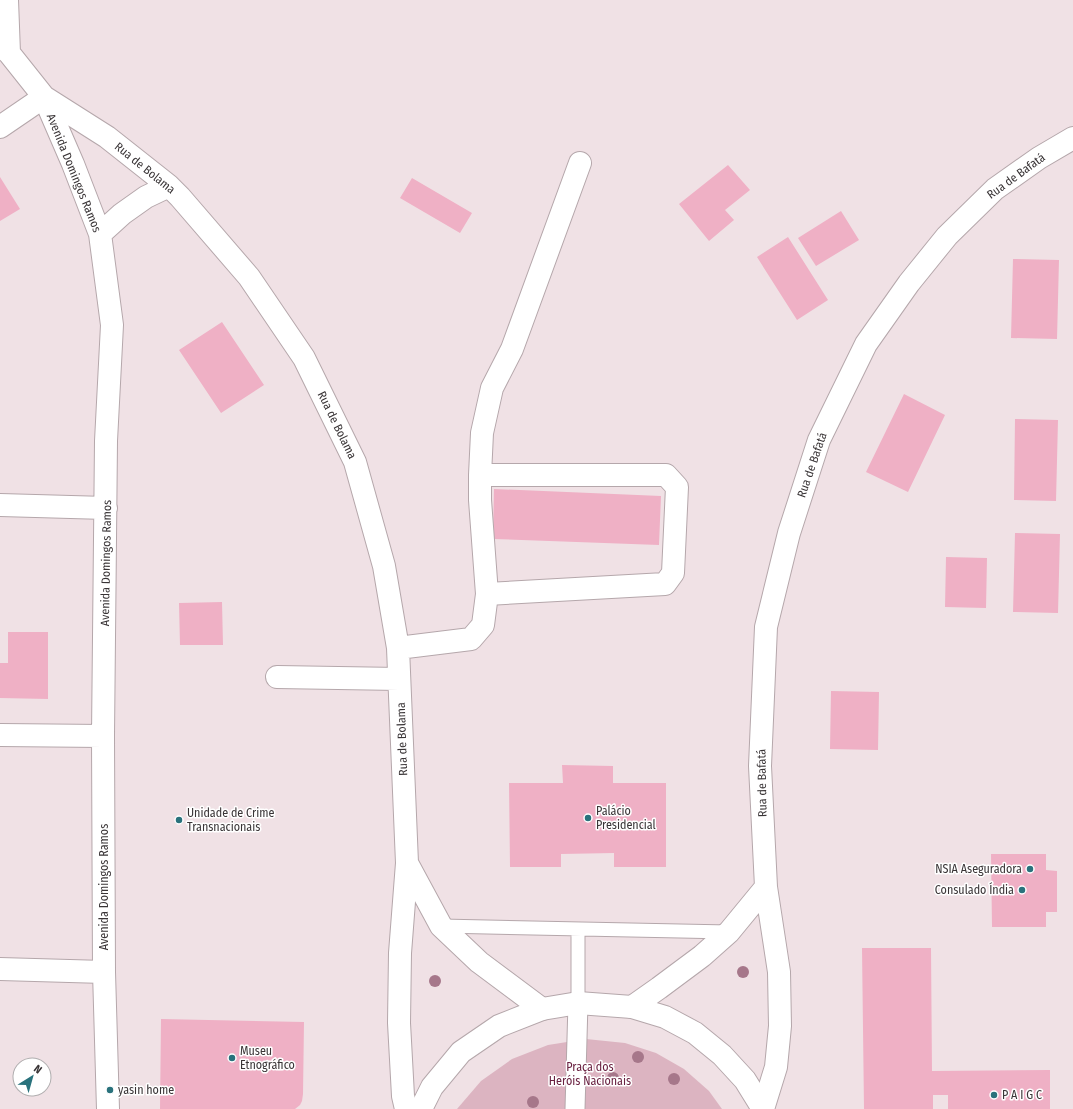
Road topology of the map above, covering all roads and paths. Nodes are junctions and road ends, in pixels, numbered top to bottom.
1 (7, 0) edge
2 (5, 49) edge
3 (44, 97) junction
4 (0, 127) edge
5 (1073, 138) edge
6 (580, 163) dead end
7 (169, 186) junction
8 (100, 234) junction
9 (480, 475) junction
10 (0, 505) edge
11 (106, 508) junction
12 (487, 594) junction
13 (398, 648) junction
14 (277, 676) dead end
15 (399, 679) junction
16 (0, 735) edge
17 (103, 736) junction
18 (407, 863) junction
19 (766, 887) junction
20 (441, 926) junction
21 (578, 928) junction
22 (729, 932) junction
23 (0, 969) edge
24 (104, 972) junction
25 (578, 1003) junction
26 (632, 1007) junction
27 (542, 1009) junction
28 (108, 1109) edge
29 (406, 1109) edge
30 (421, 1109) edge
31 (575, 1109) edge
32 (763, 1109) edge

1 - 2 street
2 - 3 street, Avenida Domingos Ramos
3 - 4 street
3 - 7 street, Rua de Bolama
3 - 8 street, Avenida Domingos Ramos
5 - 19 street, Rua de Bafatá
6 - 9 street
7 - 8 street
7 - 13 street, Rua de Bolama
8 - 11 street, Avenida Domingos Ramos
9 - 12 street
9 - 12 street
10 - 11 street
11 - 17 street, Avenida Domingos Ramos
12 - 13 street
13 - 15 street, Rua de Bolama
14 - 15 street
15 - 18 street, Rua de Bolama
16 - 17 street
17 - 24 street, Avenida Domingos Ramos
18 - 20 street, Rua de Bolama
18 - 29 street, Rua de Bolama
19 - 22 street
19 - 32 street, Rua de Bafatá
20 - 21 lane
20 - 27 street, Rua de Bolama
21 - 22 lane
21 - 25 lane
22 - 26 street
23 - 24 street
24 - 28 street, Avenida Domingos Ramos
25 - 26 street
25 - 27 street
25 - 31 street
26 - 32 street
27 - 30 street

